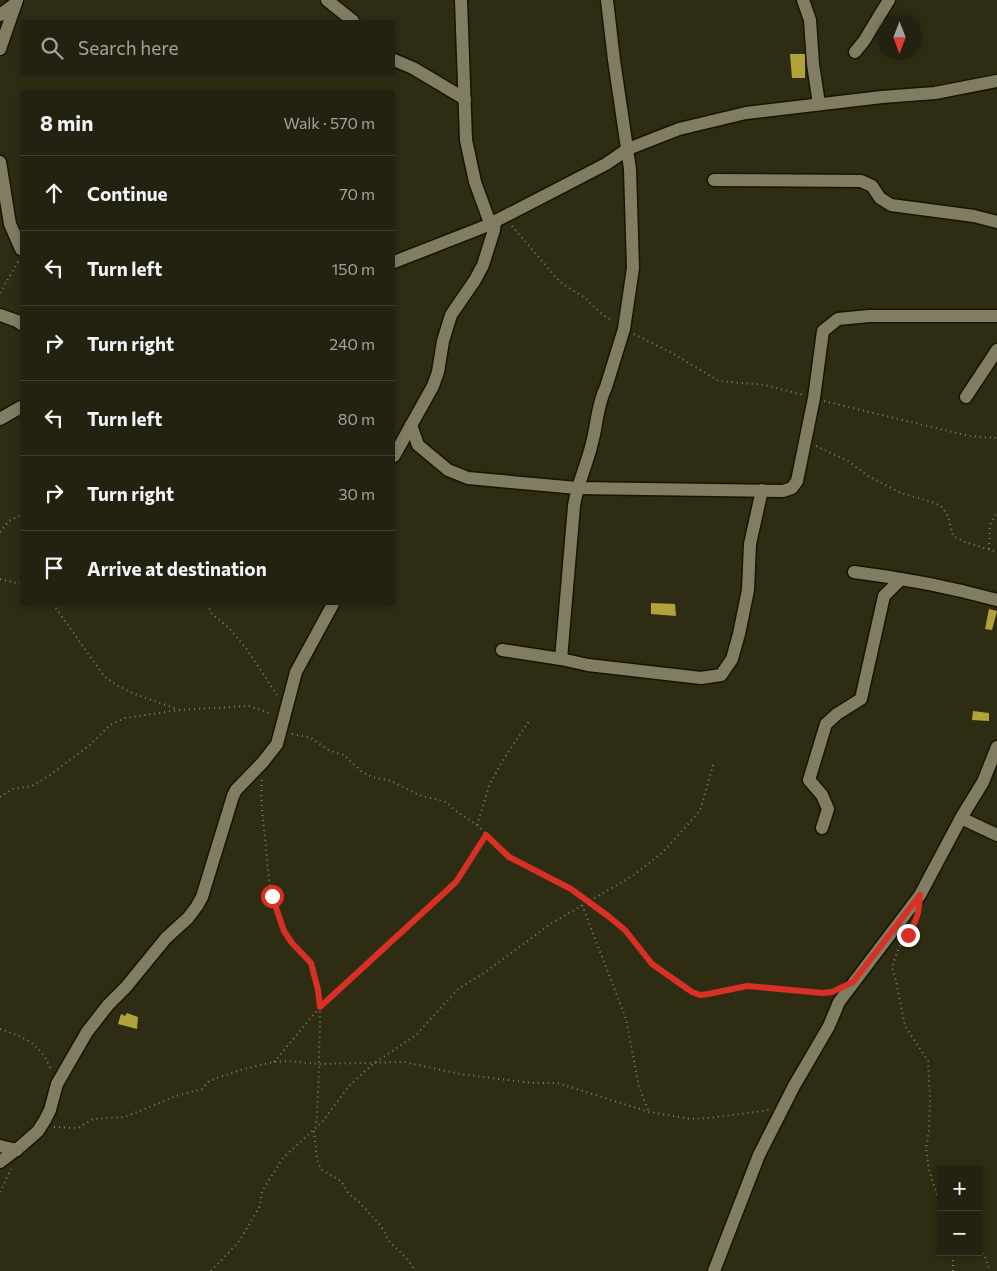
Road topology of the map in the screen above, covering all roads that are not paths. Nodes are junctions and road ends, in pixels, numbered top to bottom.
1 (328, 0) edge
2 (461, 0) edge
3 (607, 0) edge
4 (803, 0) edge
5 (889, 0) edge
6 (17, 1) edge
7 (0, 15) edge
8 (352, 20) edge
9 (0, 49) edge
10 (855, 52) dead end
11 (395, 60) edge
12 (997, 81) edge
13 (465, 99) junction
14 (819, 104) junction
15 (628, 149) junction
16 (0, 162) edge
17 (714, 180) dead end
18 (496, 220) junction
19 (997, 222) edge
20 (20, 246) edge
21 (395, 262) edge
22 (0, 315) edge
23 (997, 316) edge
24 (20, 323) edge
25 (997, 350) edge
26 (966, 397) dead end
27 (20, 408) edge
28 (0, 419) edge
29 (411, 425) junction
30 (395, 454) edge
31 (577, 488) junction
32 (762, 490) junction
33 (854, 572) dead end
34 (901, 579) junction
35 (997, 600) edge
36 (332, 605) edge
37 (502, 650) dead end
38 (561, 659) junction
39 (997, 748) edge
40 (962, 818) junction
41 (822, 828) dead end
42 (997, 835) edge
43 (0, 1146) edge
44 (17, 1150) junction
45 (0, 1162) edge
46 (714, 1271) edge

1 - 8 street
2 - 13 street
3 - 15 street
4 - 14 street
5 - 10 street
6 - 7 street
6 - 9 street
11 - 13 street
12 - 14 street
13 - 18 street
14 - 15 street
15 - 18 street
15 - 31 street
16 - 20 street
17 - 19 street
18 - 21 street
18 - 29 street
22 - 24 street
23 - 32 street
25 - 26 street
27 - 28 street
29 - 30 street
29 - 31 street
31 - 32 street
31 - 38 street
32 - 38 street
33 - 34 street
34 - 35 street
34 - 41 street
36 - 44 street
37 - 38 street
39 - 40 street
40 - 42 street
40 - 46 street
43 - 44 street
44 - 45 street

